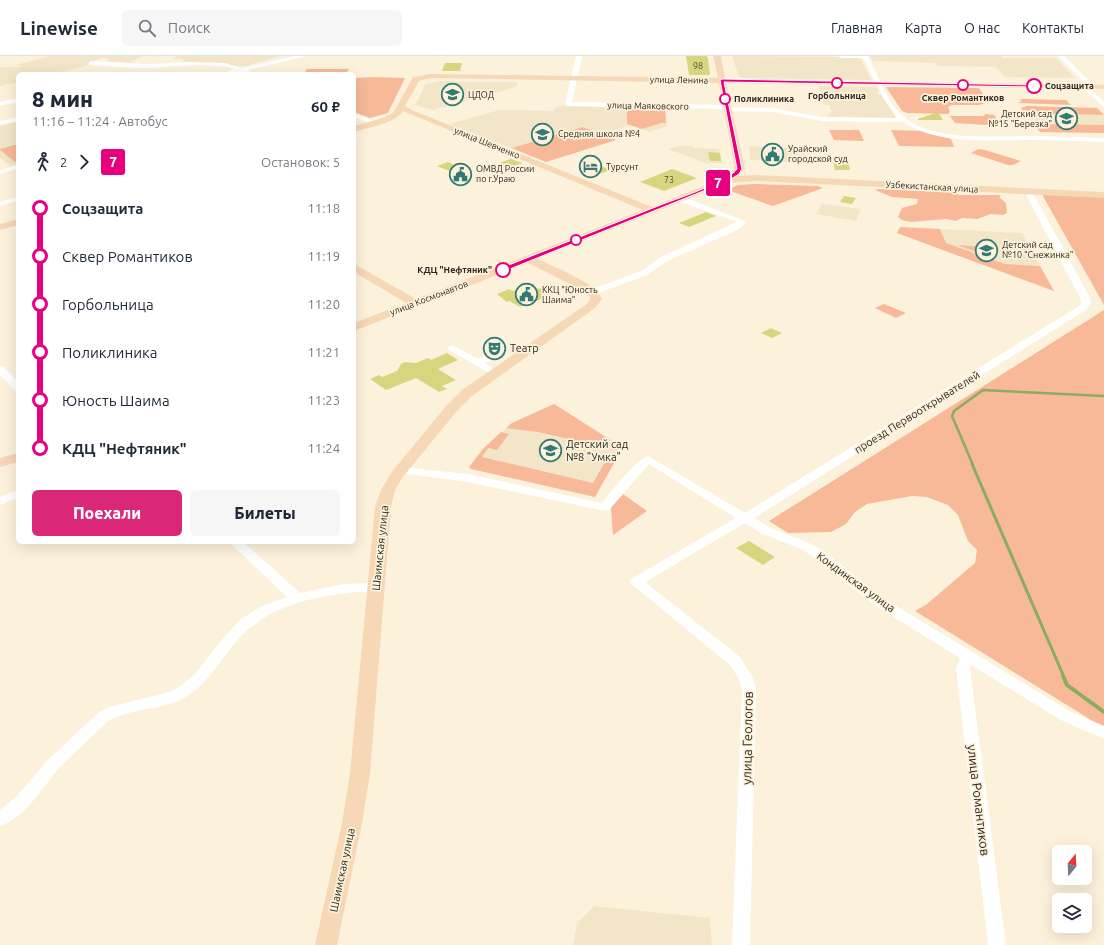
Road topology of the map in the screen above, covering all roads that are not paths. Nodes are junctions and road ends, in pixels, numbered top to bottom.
1 (303, 56) edge
2 (578, 56) edge
3 (717, 56) edge
4 (841, 56) edge
5 (865, 56) edge
6 (1061, 56) edge
7 (91, 62) dead end
8 (186, 64) junction
9 (143, 66) junction
10 (243, 70) junction
11 (233, 72) edge
12 (248, 72) edge
13 (573, 78) junction
14 (722, 80) junction
15 (880, 84) junction
16 (1088, 87) junction
17 (1104, 87) edge
18 (16, 100) edge
19 (0, 104) edge
20 (1104, 105) edge
21 (402, 106) junction
22 (727, 108) junction
23 (356, 116) edge
24 (424, 118) junction
25 (16, 119) edge
26 (386, 120) junction
27 (903, 120) junction
28 (0, 123) edge
29 (374, 123) junction
30 (356, 128) edge
31 (1104, 140) edge
32 (0, 163) edge
33 (16, 168) edge
34 (740, 169) junction
35 (9, 170) junction
36 (0, 172) edge
37 (761, 178) junction
38 (726, 180) junction
39 (1028, 191) junction
40 (1104, 195) edge
41 (681, 199) junction
42 (16, 200) edge
43 (0, 204) edge
44 (651, 210) junction
45 (16, 223) edge
46 (0, 227) edge
47 (529, 259) junction
48 (356, 268) edge
49 (592, 292) junction
50 (415, 303) junction
51 (356, 326) edge
52 (452, 348) dead end
53 (502, 352) dead end
54 (477, 363) junction
55 (0, 369) edge
56 (494, 373) junction
57 (16, 386) edge
58 (16, 457) edge
59 (0, 463) edge
60 (401, 470) junction
61 (16, 495) edge
62 (0, 501) edge
63 (745, 518) junction
64 (237, 544) edge
65 (636, 582) joint
66 (376, 587) junction
67 (297, 598) junction
68 (969, 657) junction
69 (1104, 733) edge
70 (0, 819) edge
71 (326, 945) edge
72 (741, 945) edge
73 (997, 945) edge

1 - 10 street
2 - 13 street
3 - 14 main road
4 - 5 street
5 - 15 street
6 - 16 street
7 - 9 street
8 - 9 street
8 - 9 street
8 - 10 street
10 - 11 street
10 - 12 street
13 - 14 main road, улица Ленина
13 - 21 main road, улица Ленина
13 - 22 street, улица Маяковского
14 - 15 main road, улица Ленина
14 - 22 main road
15 - 16 main road, улица Ленина
15 - 27 street
16 - 17 main road, улица Ленина
16 - 20 street
18 - 19 street
21 - 24 main road, улица Шевченко
21 - 26 main road
22 - 27 street, улица Маяковского
22 - 34 main road
23 - 29 street
24 - 26 main road
24 - 44 main road, улица Шевченко
25 - 28 street
26 - 29 main road
27 - 31 street
29 - 30 main road
32 - 35 street
33 - 35 street
34 - 37 main road
34 - 38 main road
35 - 36 street
37 - 38 main road
37 - 39 main road, Узбекистанская улица
38 - 41 main road, улица Космонавтов
39 - 40 main road, Узбекистанская улица
39 - 63 street, проезд Первооткрывателей
41 - 44 main road, улица Космонавтов
41 - 49 street
42 - 43 street
44 - 47 main road, улица Космонавтов
45 - 46 main road
47 - 49 main road
47 - 50 main road, улица Космонавтов
48 - 50 main road
49 - 56 main road, Шаимская улица
50 - 51 main road, улица Космонавтов
52 - 54 street
53 - 54 street
54 - 56 street
55 - 57 street
56 - 60 main road, Шаимская улица
58 - 59 main road
60 - 63 street, Кондинская улица
60 - 66 main road, Шаимская улица
61 - 62 street
63 - 65 street, проезд Первооткрывателей
63 - 68 street, Кондинская улица
64 - 67 street
65 - 72 street, улица Геологов
66 - 67 street
66 - 71 main road, Шаимская улица
67 - 70 street
68 - 69 street, Кондинская улица
68 - 73 street, улица Романтиков

